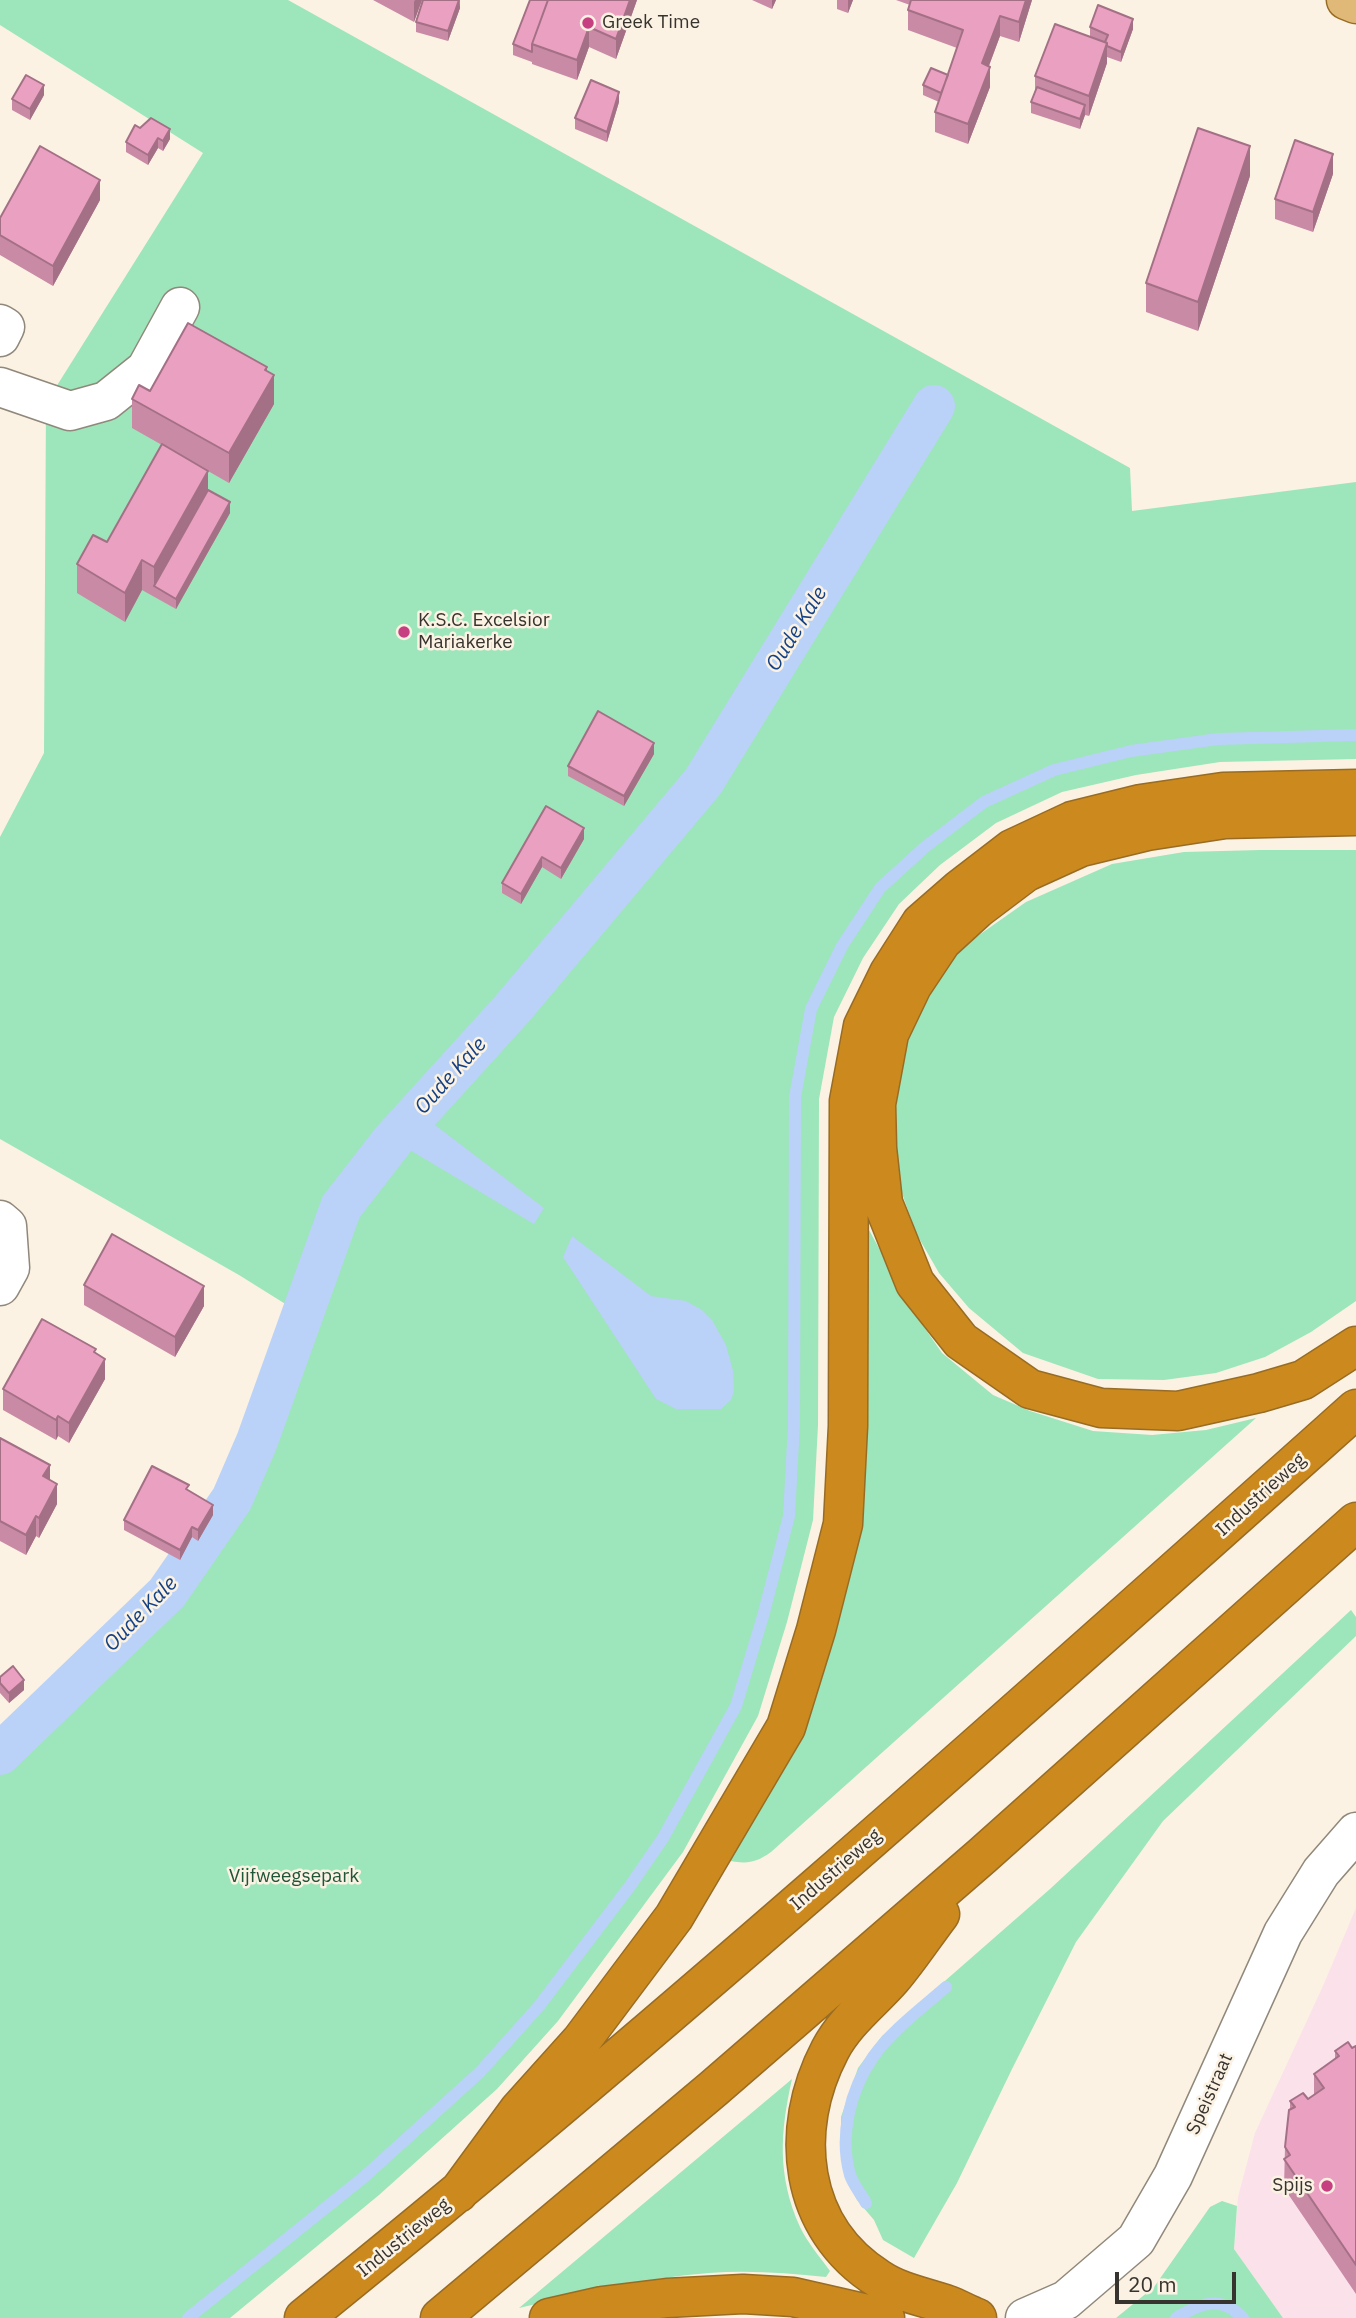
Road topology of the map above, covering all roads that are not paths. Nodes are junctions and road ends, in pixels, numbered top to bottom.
1 (1346, 0) edge
2 (1356, 4) edge
3 (180, 307) dead end
4 (0, 324) edge
5 (0, 338) edge
6 (0, 387) edge
7 (1356, 789) edge
8 (1356, 816) edge
9 (0, 1220) edge
10 (0, 1286) edge
11 (1356, 1346) edge
12 (1356, 1409) edge
13 (1356, 1522) edge
14 (1356, 1832) edge
15 (982, 1856) junction
16 (458, 2193) junction
17 (304, 2318) edge
18 (440, 2318) edge
19 (548, 2318) edge
20 (884, 2318) edge
21 (977, 2318) edge
22 (1025, 2318) edge

1 - 2 main road
3 - 6 street
4 - 5 street
7 - 16 highway
8 - 11 highway
9 - 10 street
12 - 16 highway, Industrieweg
13 - 15 highway
14 - 22 street, Speistraat
15 - 18 highway
15 - 21 highway
16 - 17 highway, Industrieweg
19 - 20 highway

